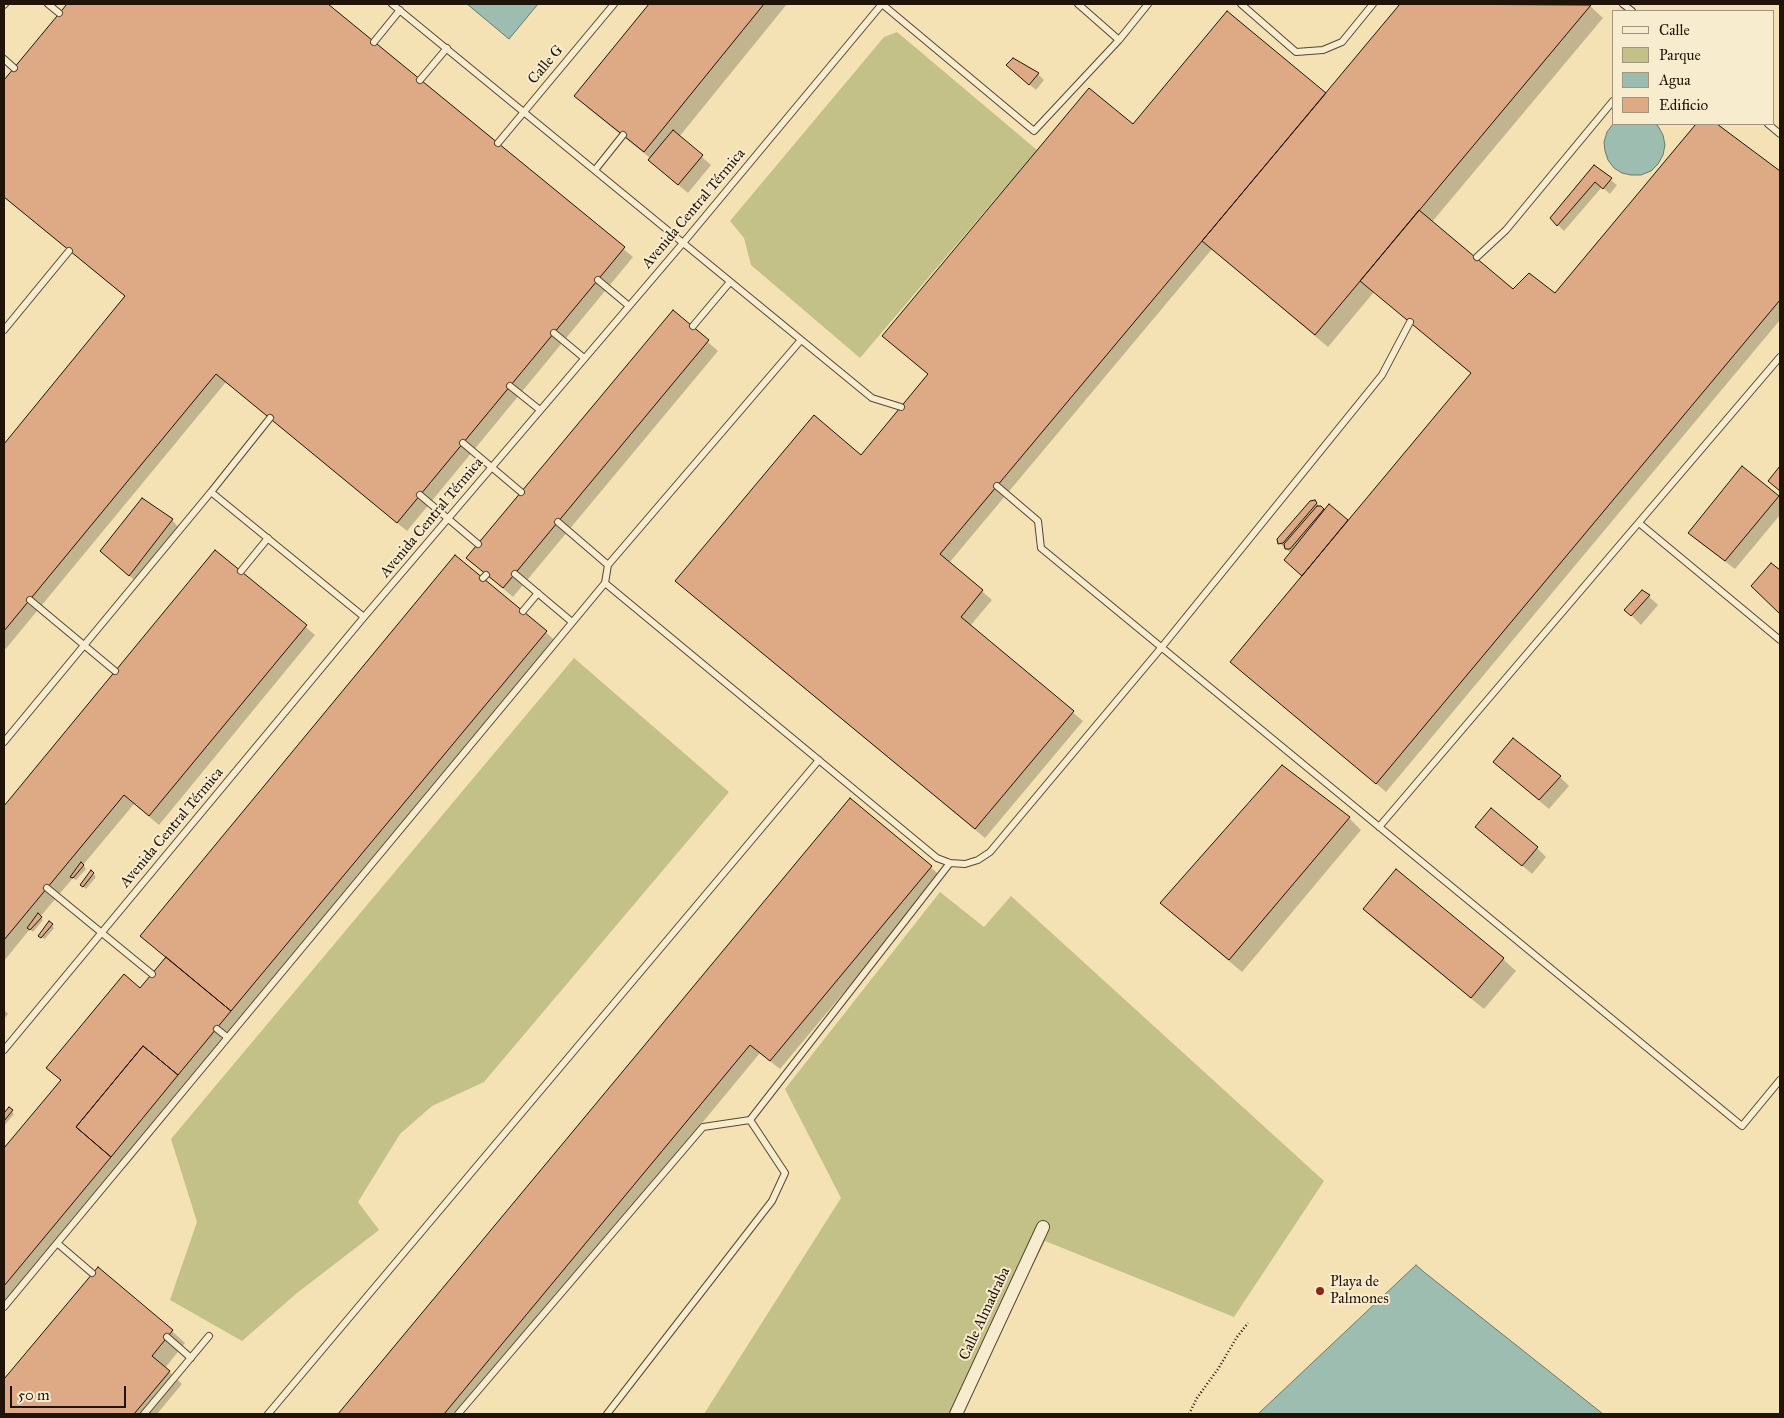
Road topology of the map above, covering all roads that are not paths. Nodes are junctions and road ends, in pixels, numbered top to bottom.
1 (48, 4) edge
2 (392, 4) edge
3 (614, 4) edge
4 (882, 4) edge
5 (1078, 4) edge
6 (1148, 4) edge
7 (1241, 4) edge
8 (1373, 4) edge
9 (400, 10) junction
10 (59, 13) dead end
11 (1119, 40) junction
12 (374, 42) dead end
13 (447, 48) junction
14 (4, 59) edge
15 (14, 68) dead end
16 (420, 80) dead end
17 (1612, 102) edge
18 (524, 112) junction
19 (1769, 125) edge
20 (1780, 134) edge
21 (623, 135) dead end
22 (498, 143) dead end
23 (595, 170) junction
24 (683, 243) junction
25 (69, 250) dead end
26 (1477, 257) dead end
27 (598, 280) dead end
28 (730, 282) junction
29 (629, 306) junction
30 (1410, 322) dead end
31 (693, 326) dead end
32 (4, 330) edge
33 (554, 333) dead end
34 (801, 340) junction
35 (1780, 357) edge
36 (584, 358) junction
37 (510, 386) dead end
38 (901, 407) dead end
39 (540, 410) junction
40 (270, 418) dead end
41 (463, 443) dead end
42 (492, 467) junction
43 (997, 486) dead end
44 (211, 492) junction
45 (521, 492) dead end
46 (420, 496) dead end
47 (448, 519) junction
48 (558, 522) dead end
49 (1639, 523) junction
50 (268, 538) junction
51 (478, 544) dead end
52 (608, 565) junction
53 (241, 571) dead end
54 (515, 574) dead end
55 (605, 583) junction
56 (538, 593) junction
57 (30, 600) dead end
58 (523, 611) dead end
59 (364, 617) junction
60 (572, 622) junction
61 (1780, 640) edge
62 (84, 646) junction
63 (1161, 648) junction
64 (115, 672) dead end
65 (4, 742) edge
66 (819, 760) junction
67 (1379, 827) junction
68 (950, 863) junction
69 (47, 888) dead end
70 (102, 932) junction
71 (152, 974) dead end
72 (217, 1029) dead end
73 (227, 1038) junction
74 (4, 1050) edge
75 (1780, 1080) edge
76 (750, 1120) junction
77 (1043, 1227) dead end
78 (57, 1243) junction
79 (92, 1273) dead end
80 (4, 1307) edge
81 (209, 1336) dead end
82 (167, 1337) dead end
83 (191, 1358) junction
84 (144, 1414) edge
85 (268, 1414) edge
86 (458, 1414) edge
87 (607, 1414) edge
88 (956, 1414) edge

1 - 10 lane
2 - 9 lane
3 - 18 lane, Calle G
4 - 11 lane
4 - 24 lane, Avenida Central Térmica
5 - 11 lane
6 - 11 lane
7 - 8 lane
9 - 12 lane
9 - 13 lane
13 - 16 lane
13 - 18 lane
14 - 15 lane
17 - 26 lane
18 - 22 lane, Calle G
18 - 23 lane
19 - 20 lane
21 - 23 lane
23 - 24 lane
24 - 28 lane
24 - 29 lane, Avenida Central Térmica
25 - 32 lane
27 - 29 lane
28 - 31 lane
28 - 34 lane
29 - 36 lane, Avenida Central Térmica
30 - 63 lane
33 - 36 lane
34 - 38 lane
34 - 52 lane
35 - 49 lane
36 - 39 lane, Avenida Central Térmica
37 - 39 lane
39 - 42 lane, Avenida Central Térmica
40 - 44 lane
41 - 42 lane
42 - 45 lane
42 - 47 lane, Avenida Central Térmica
43 - 63 lane
44 - 50 lane
44 - 62 lane
46 - 47 lane
47 - 51 lane
47 - 59 lane, Avenida Central Térmica
48 - 52 lane
49 - 61 lane
49 - 67 lane
50 - 53 lane
50 - 59 lane
52 - 55 lane
54 - 56 lane
55 - 60 lane
55 - 66 lane
56 - 58 lane
56 - 60 lane
57 - 62 lane
59 - 70 lane, Avenida Central Térmica
60 - 73 lane
62 - 64 lane
62 - 65 lane
63 - 67 lane
63 - 68 lane
66 - 68 lane
66 - 85 lane
67 - 75 lane
68 - 76 lane
69 - 70 lane
70 - 71 lane
70 - 74 lane, Avenida Central Térmica
72 - 73 lane
73 - 78 lane
76 - 86 lane
76 - 87 lane
77 - 88 street, Calle Almadraba
78 - 79 lane
78 - 80 lane
81 - 83 lane
82 - 83 lane
83 - 84 lane

